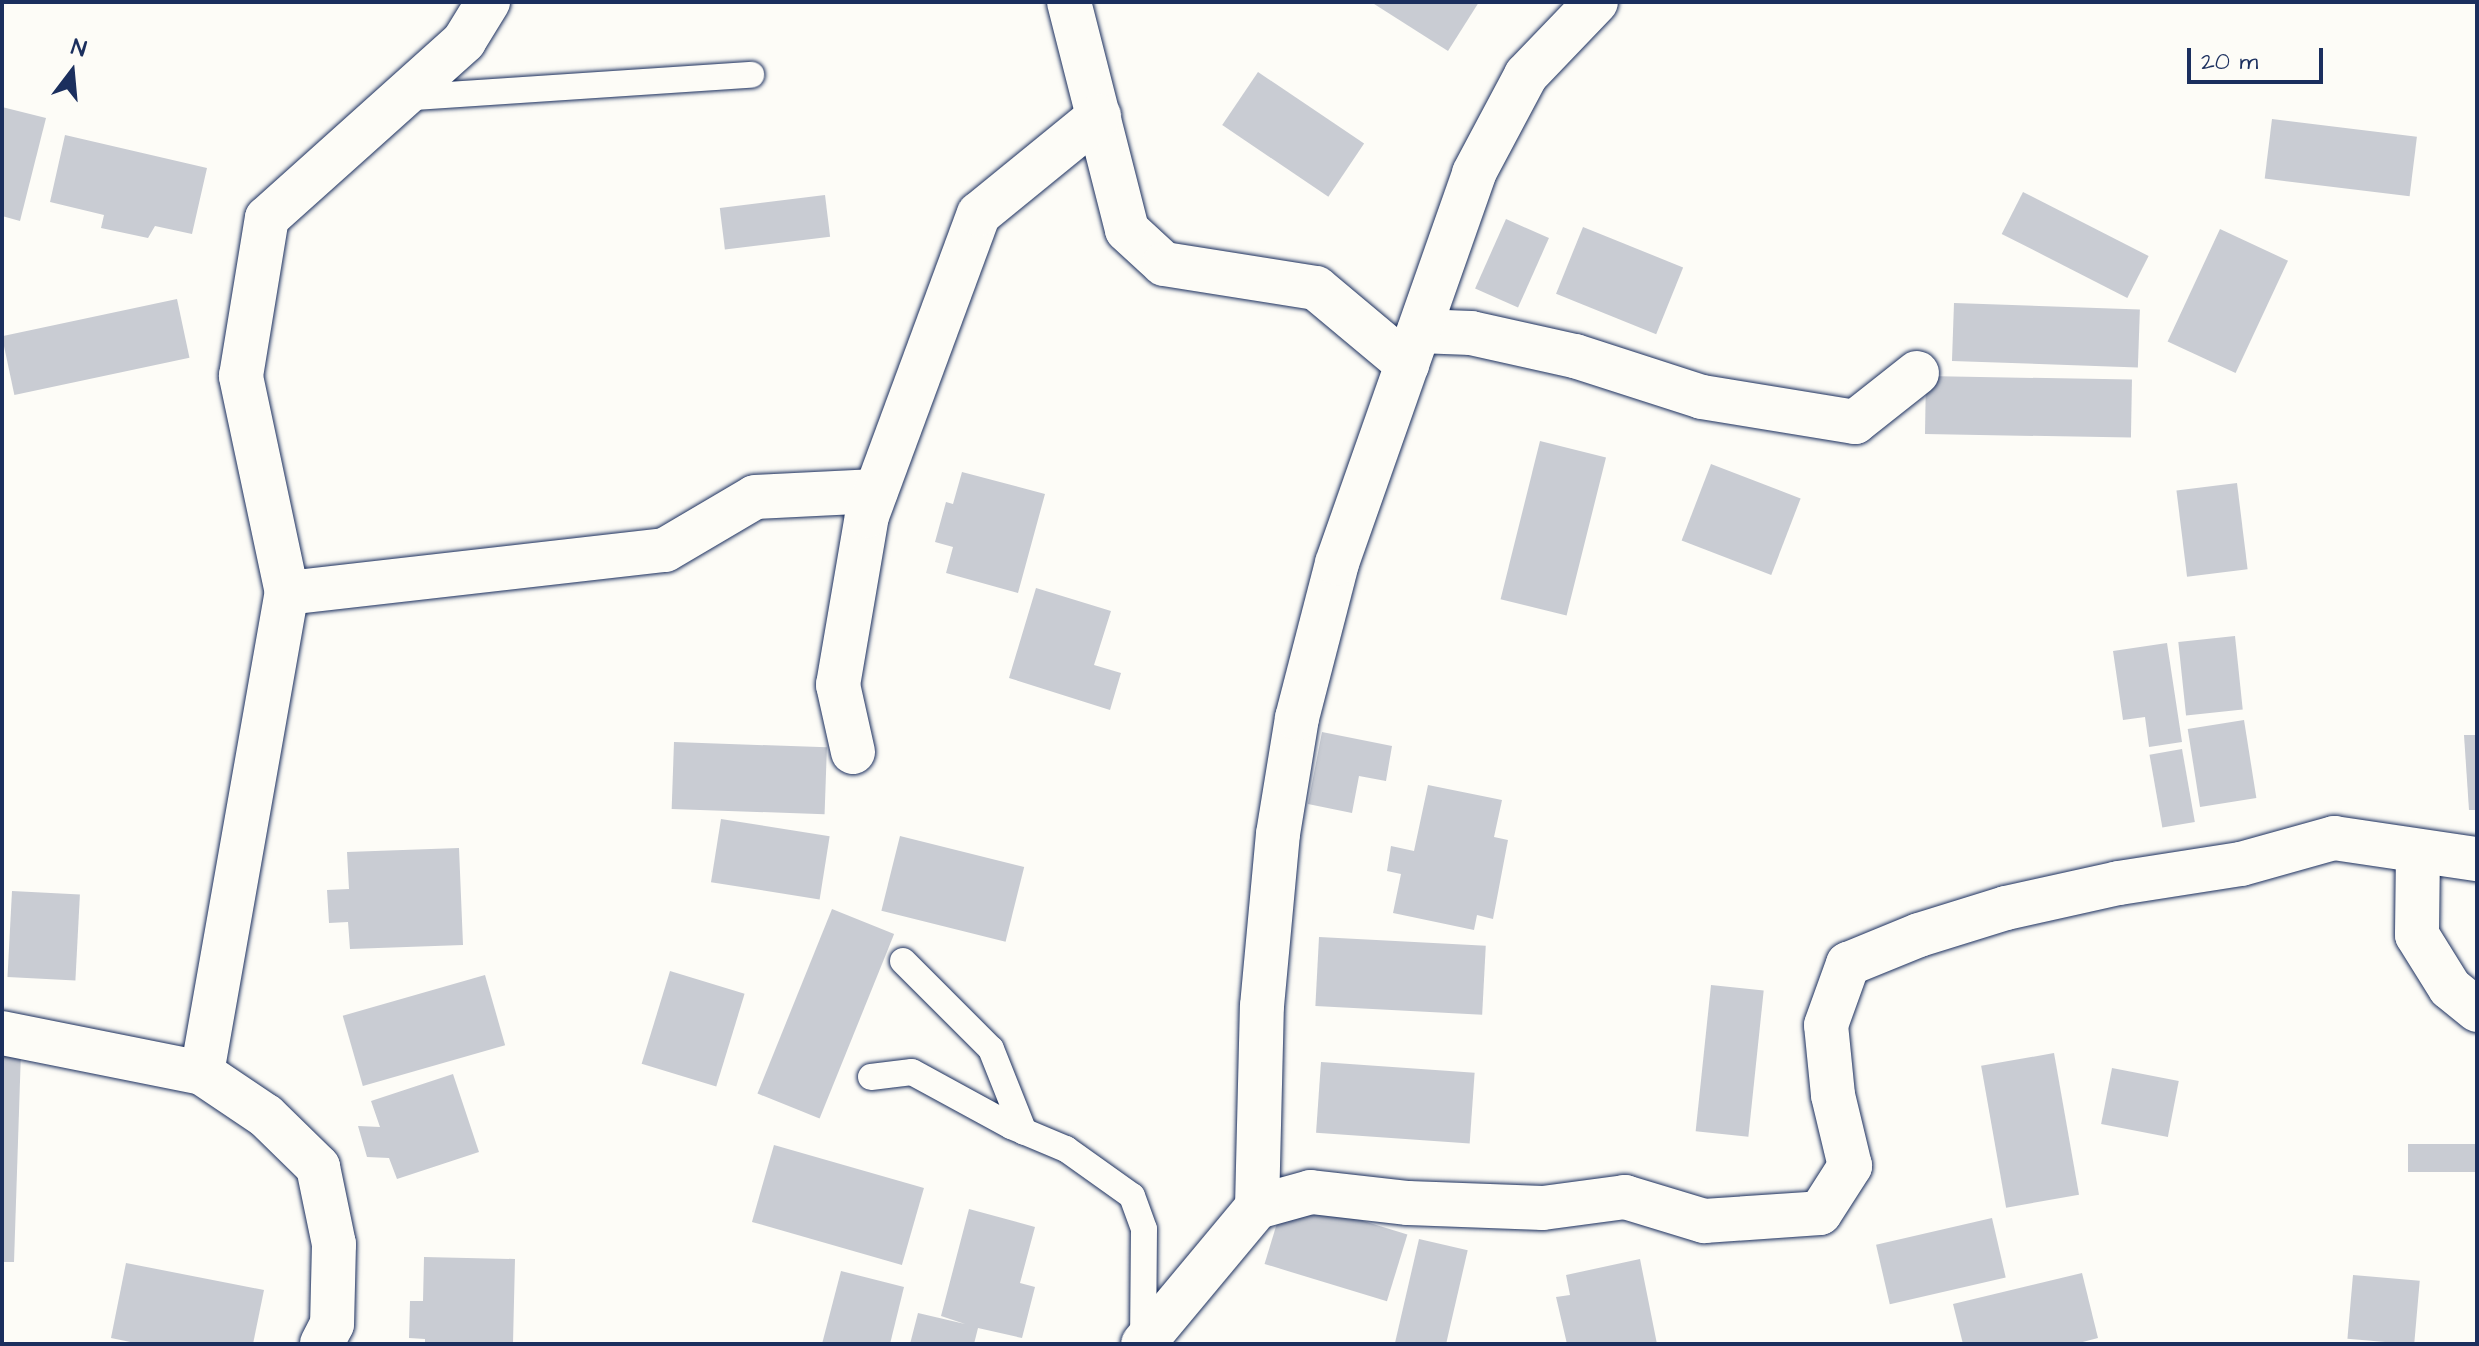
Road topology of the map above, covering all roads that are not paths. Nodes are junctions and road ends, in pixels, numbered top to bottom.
1 (488, 2) edge
2 (1069, 2) edge
3 (1596, 2) edge
4 (751, 75) dead end
5 (401, 98) junction
6 (1099, 116) junction
7 (1413, 348) junction
8 (1917, 373) dead end
9 (876, 491) junction
10 (287, 593) junction
11 (853, 752) dead end
12 (2418, 851) junction
13 (2477, 859) edge
14 (903, 961) dead end
15 (2477, 1010) edge
16 (2, 1033) edge
17 (202, 1073) junction
18 (871, 1077) dead end
19 (1024, 1132) junction
20 (1257, 1207) junction
21 (1143, 1343) edge
22 (322, 1344) edge

1 - 5 street
2 - 6 street
3 - 7 street
4 - 5 lane
5 - 10 street
6 - 7 street
6 - 9 street
7 - 8 street
7 - 20 street
9 - 10 street
9 - 11 street
10 - 17 street
12 - 13 street
12 - 15 street
12 - 20 street
14 - 19 lane
16 - 17 street
17 - 22 street
18 - 19 lane
19 - 21 lane
20 - 21 street

